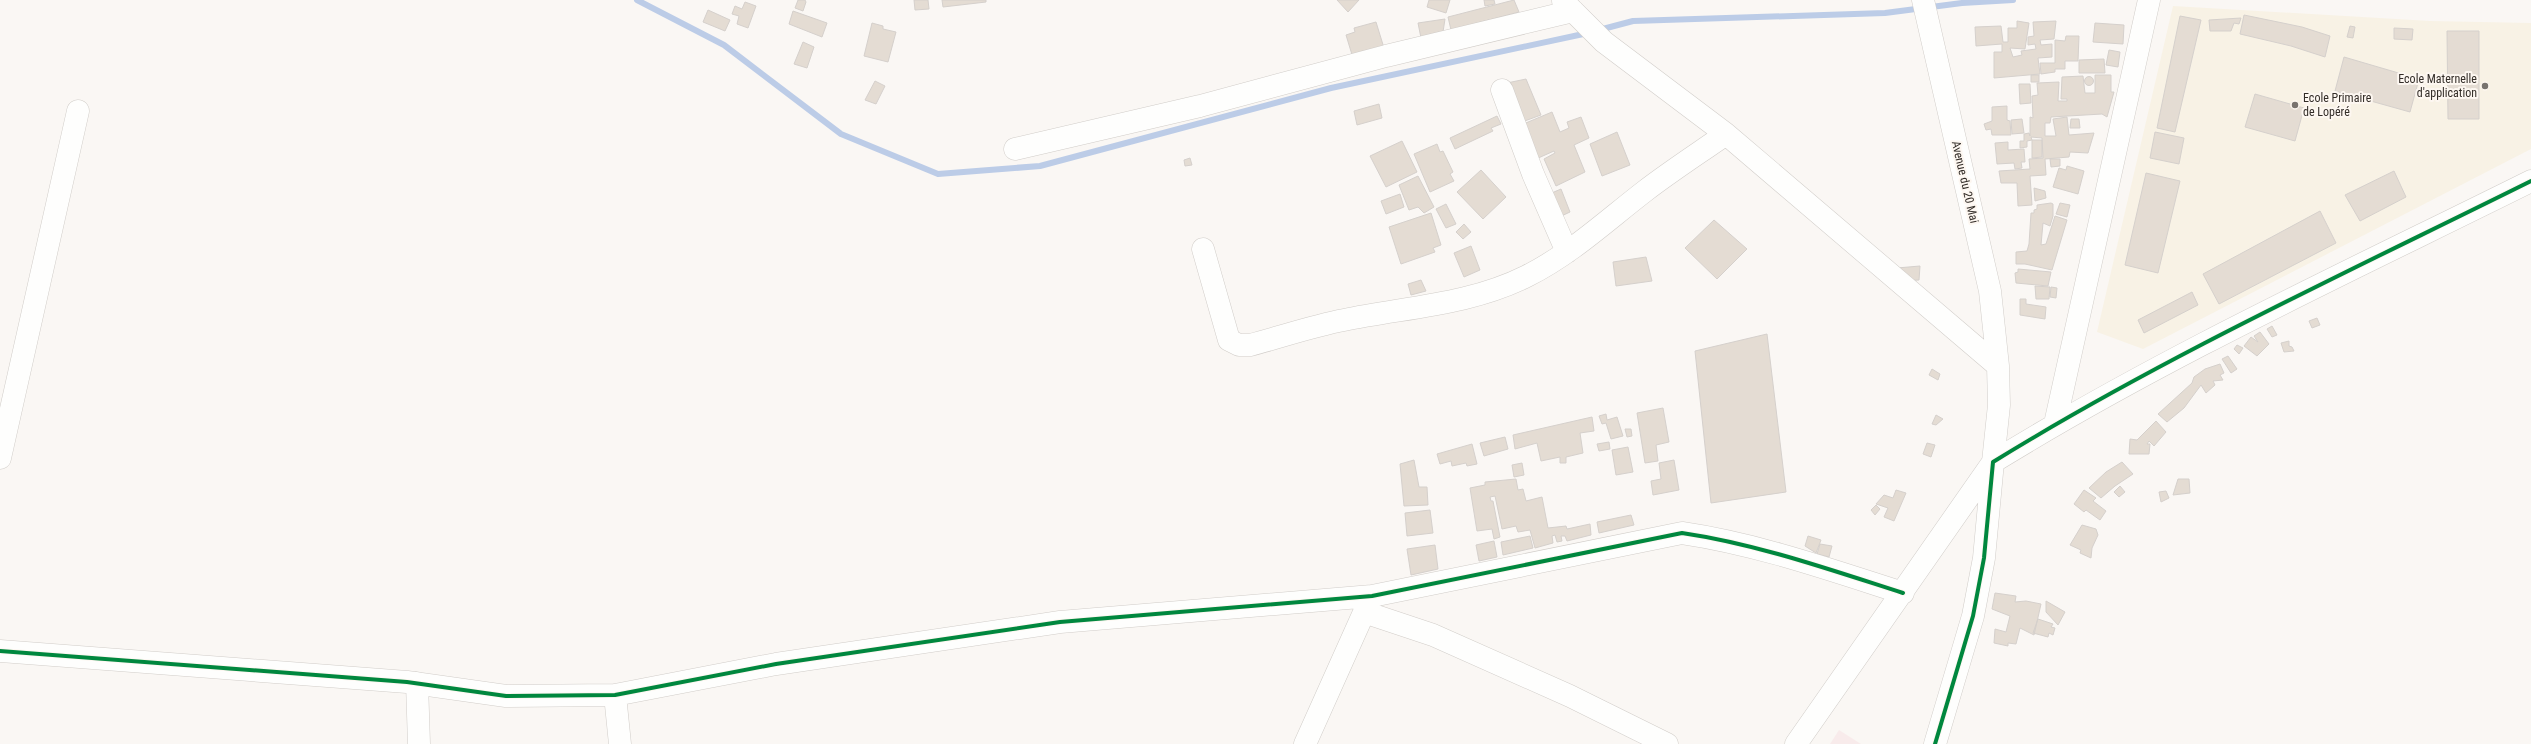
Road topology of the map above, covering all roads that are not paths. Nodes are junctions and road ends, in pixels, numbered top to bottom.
1 (1923, 0) edge
2 (2148, 4) edge
3 (1572, 10) edge
4 (1502, 90) dead end
5 (78, 111) dead end
6 (1726, 134) junction
7 (1015, 149) dead end
8 (2531, 181) edge
9 (1203, 249) dead end
10 (1567, 252) junction
11 (1998, 366) junction
12 (2056, 424) junction
13 (0, 458) edge
14 (1993, 462) junction
15 (1903, 593) junction
16 (1368, 604) junction
17 (0, 651) edge
18 (417, 683) junction
19 (615, 695) junction
20 (419, 744) edge
21 (620, 744) edge
22 (1305, 744) edge
23 (1667, 744) edge
24 (1796, 744) edge
25 (1935, 744) edge

1 - 11 street, Avenue du 20 Mai
2 - 12 street
3 - 6 street
3 - 7 street
4 - 10 street
5 - 13 street
6 - 10 street
6 - 11 street
8 - 12 street
9 - 10 street
11 - 14 street, Avenue du 20 Mai
12 - 14 street
14 - 15 street
14 - 25 street, Avenue du 20 Mai
15 - 16 street
15 - 24 street
16 - 19 street
16 - 22 street
16 - 23 street
17 - 18 street
18 - 19 street
18 - 20 street
19 - 21 street

